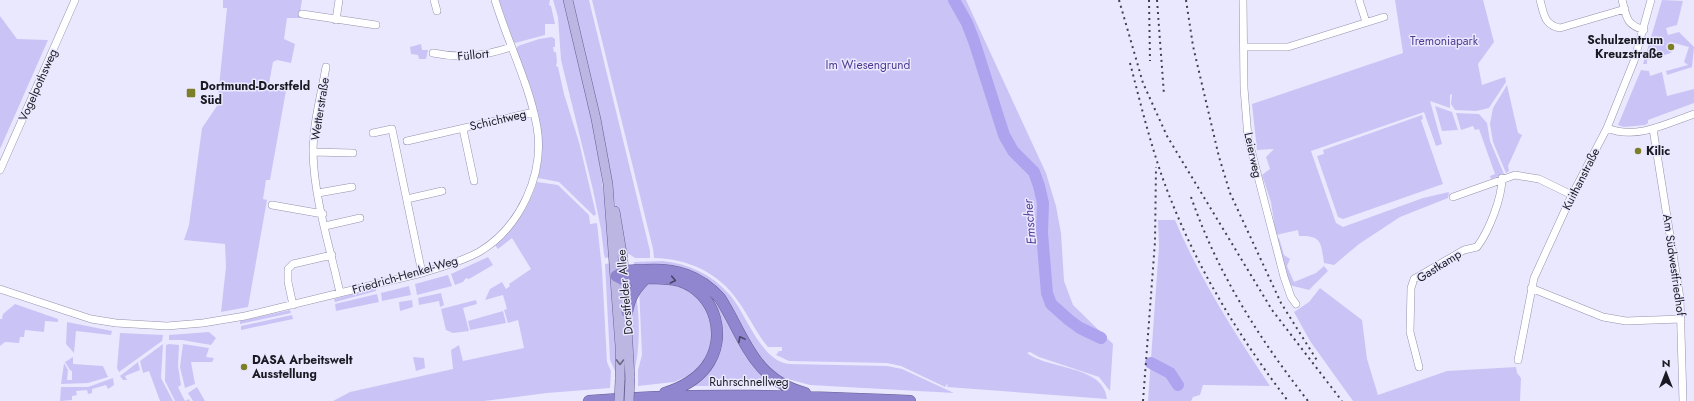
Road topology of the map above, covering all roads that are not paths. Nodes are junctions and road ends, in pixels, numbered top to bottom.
1 (75, 0) edge
2 (339, 0) edge
3 (434, 0) edge
4 (496, 0) edge
5 (568, 0) edge
6 (1243, 0) edge
7 (1359, 0) edge
8 (1540, 0) edge
9 (1622, 0) edge
10 (1651, 0) edge
11 (1625, 9) junction
12 (437, 11) dead end
13 (302, 14) dead end
14 (1384, 17) dead end
15 (336, 20) junction
16 (1366, 22) junction
17 (376, 25) dead end
18 (1644, 30) junction
19 (511, 47) junction
20 (1244, 47) junction
21 (433, 54) dead end
22 (326, 67) dead end
23 (534, 112) junction
24 (1694, 114) edge
25 (1607, 128) junction
26 (463, 129) junction
27 (1653, 129) junction
28 (373, 133) dead end
29 (407, 141) dead end
30 (314, 152) junction
31 (353, 153) dead end
32 (0, 170) edge
33 (1502, 178) junction
34 (474, 181) dead end
35 (352, 187) dead end
36 (442, 191) dead end
37 (318, 193) junction
38 (1572, 195) junction
39 (1453, 198) dead end
40 (407, 200) junction
41 (272, 205) dead end
42 (323, 214) junction
43 (360, 218) dead end
44 (326, 226) junction
45 (332, 255) junction
46 (422, 273) junction
47 (621, 276) junction
48 (646, 278) junction
49 (1531, 288) junction
50 (0, 289) edge
51 (340, 293) junction
52 (1296, 304) dead end
53 (293, 305) junction
54 (627, 312) junction
55 (1681, 319) junction
56 (1518, 360) dead end
57 (1420, 367) dead end
58 (645, 397) junction
59 (824, 397) junction
60 (589, 401) edge
61 (619, 401) edge
62 (629, 401) edge
63 (910, 401) edge
64 (1683, 401) edge

1 - 32 street, Vogelpothsweg
2 - 15 street
3 - 12 street
4 - 19 street, Friedrich-Henkel-Weg
5 - 47 main road, Dorstfelder Allee
6 - 20 street, Leierweg
7 - 16 street
8 - 11 street
9 - 11 street
10 - 18 street, Kuithanstraße
11 - 18 street
13 - 15 street
14 - 16 street
15 - 17 street
16 - 20 street
18 - 25 street, Kuithanstraße
19 - 21 street, Füllort
19 - 23 street, Friedrich-Henkel-Weg
20 - 52 street, Leierweg
22 - 30 street, Wetterstraße
23 - 26 street, Schichtweg
23 - 46 street, Friedrich-Henkel-Weg
24 - 27 street
25 - 27 street
25 - 38 street, Kuithanstraße
26 - 29 street, Schichtweg
26 - 34 street, Schichtweg
27 - 55 street, Am Südwestfriedhof
28 - 40 street
30 - 31 street, Wetterstraße
30 - 37 street, Wetterstraße
33 - 38 street
33 - 39 street
33 - 57 street, Gastkamp
35 - 37 street
36 - 40 street
37 - 42 street, Wetterstraße
38 - 49 street, Kuithanstraße
40 - 46 street
41 - 42 street
42 - 44 street, Wetterstraße
43 - 44 street
44 - 45 street, Wetterstraße
45 - 51 street, Wetterstraße
45 - 53 street
46 - 51 street, Friedrich-Henkel-Weg
47 - 48 highway
47 - 54 main road, Dorstfelder Allee
59 -> 47 highway
47 -> 61 main road, Dorstfelder Allee, bridge
48 - 54 highway
48 -> 58 highway
49 - 55 street
49 - 56 street, Kuithanstraße
50 - 53 street, Friedrich-Henkel-Weg
51 - 53 street, Friedrich-Henkel-Weg
54 - 62 main road, Dorstfelder Allee, bridge
55 - 64 street, Am Südwestfriedhof
58 - 59 highway, Ruhrschnellweg
58 - 60 highway, Ruhrschnellweg
59 - 63 highway, Ruhrschnellweg

